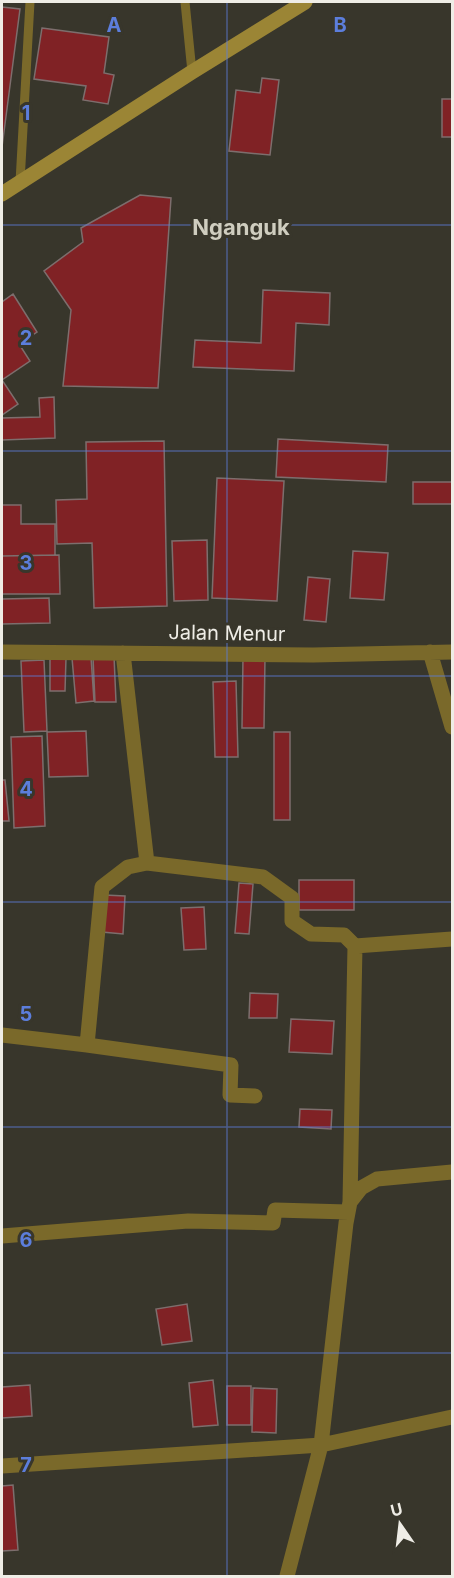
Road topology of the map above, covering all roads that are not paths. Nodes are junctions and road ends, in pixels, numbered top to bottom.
1 (30, 2) edge
2 (186, 2) edge
3 (304, 2) edge
4 (192, 72) junction
5 (20, 182) junction
6 (2, 194) edge
7 (2, 651) edge
8 (430, 652) junction
9 (453, 652) edge
10 (123, 653) junction
11 (453, 727) edge
12 (147, 863) junction
13 (453, 939) edge
14 (355, 946) junction
15 (2, 1035) edge
16 (87, 1045) junction
17 (255, 1096) dead end
18 (453, 1172) edge
19 (349, 1207) junction
20 (2, 1236) edge
21 (453, 1417) edge
22 (321, 1445) junction
23 (2, 1466) edge
24 (287, 1576) edge

1 - 5 lane
2 - 4 lane
3 - 4 main road
4 - 5 main road
5 - 6 main road
7 - 10 street, Jalan Menur
8 - 9 street, Jalan Menur
8 - 10 street, Jalan Menur
8 - 11 street
10 - 12 street
12 - 14 street
12 - 16 street
13 - 14 street
14 - 19 street
15 - 16 street
16 - 17 street
18 - 19 street
19 - 20 street
19 - 22 street
21 - 22 street
22 - 23 street
22 - 24 street

